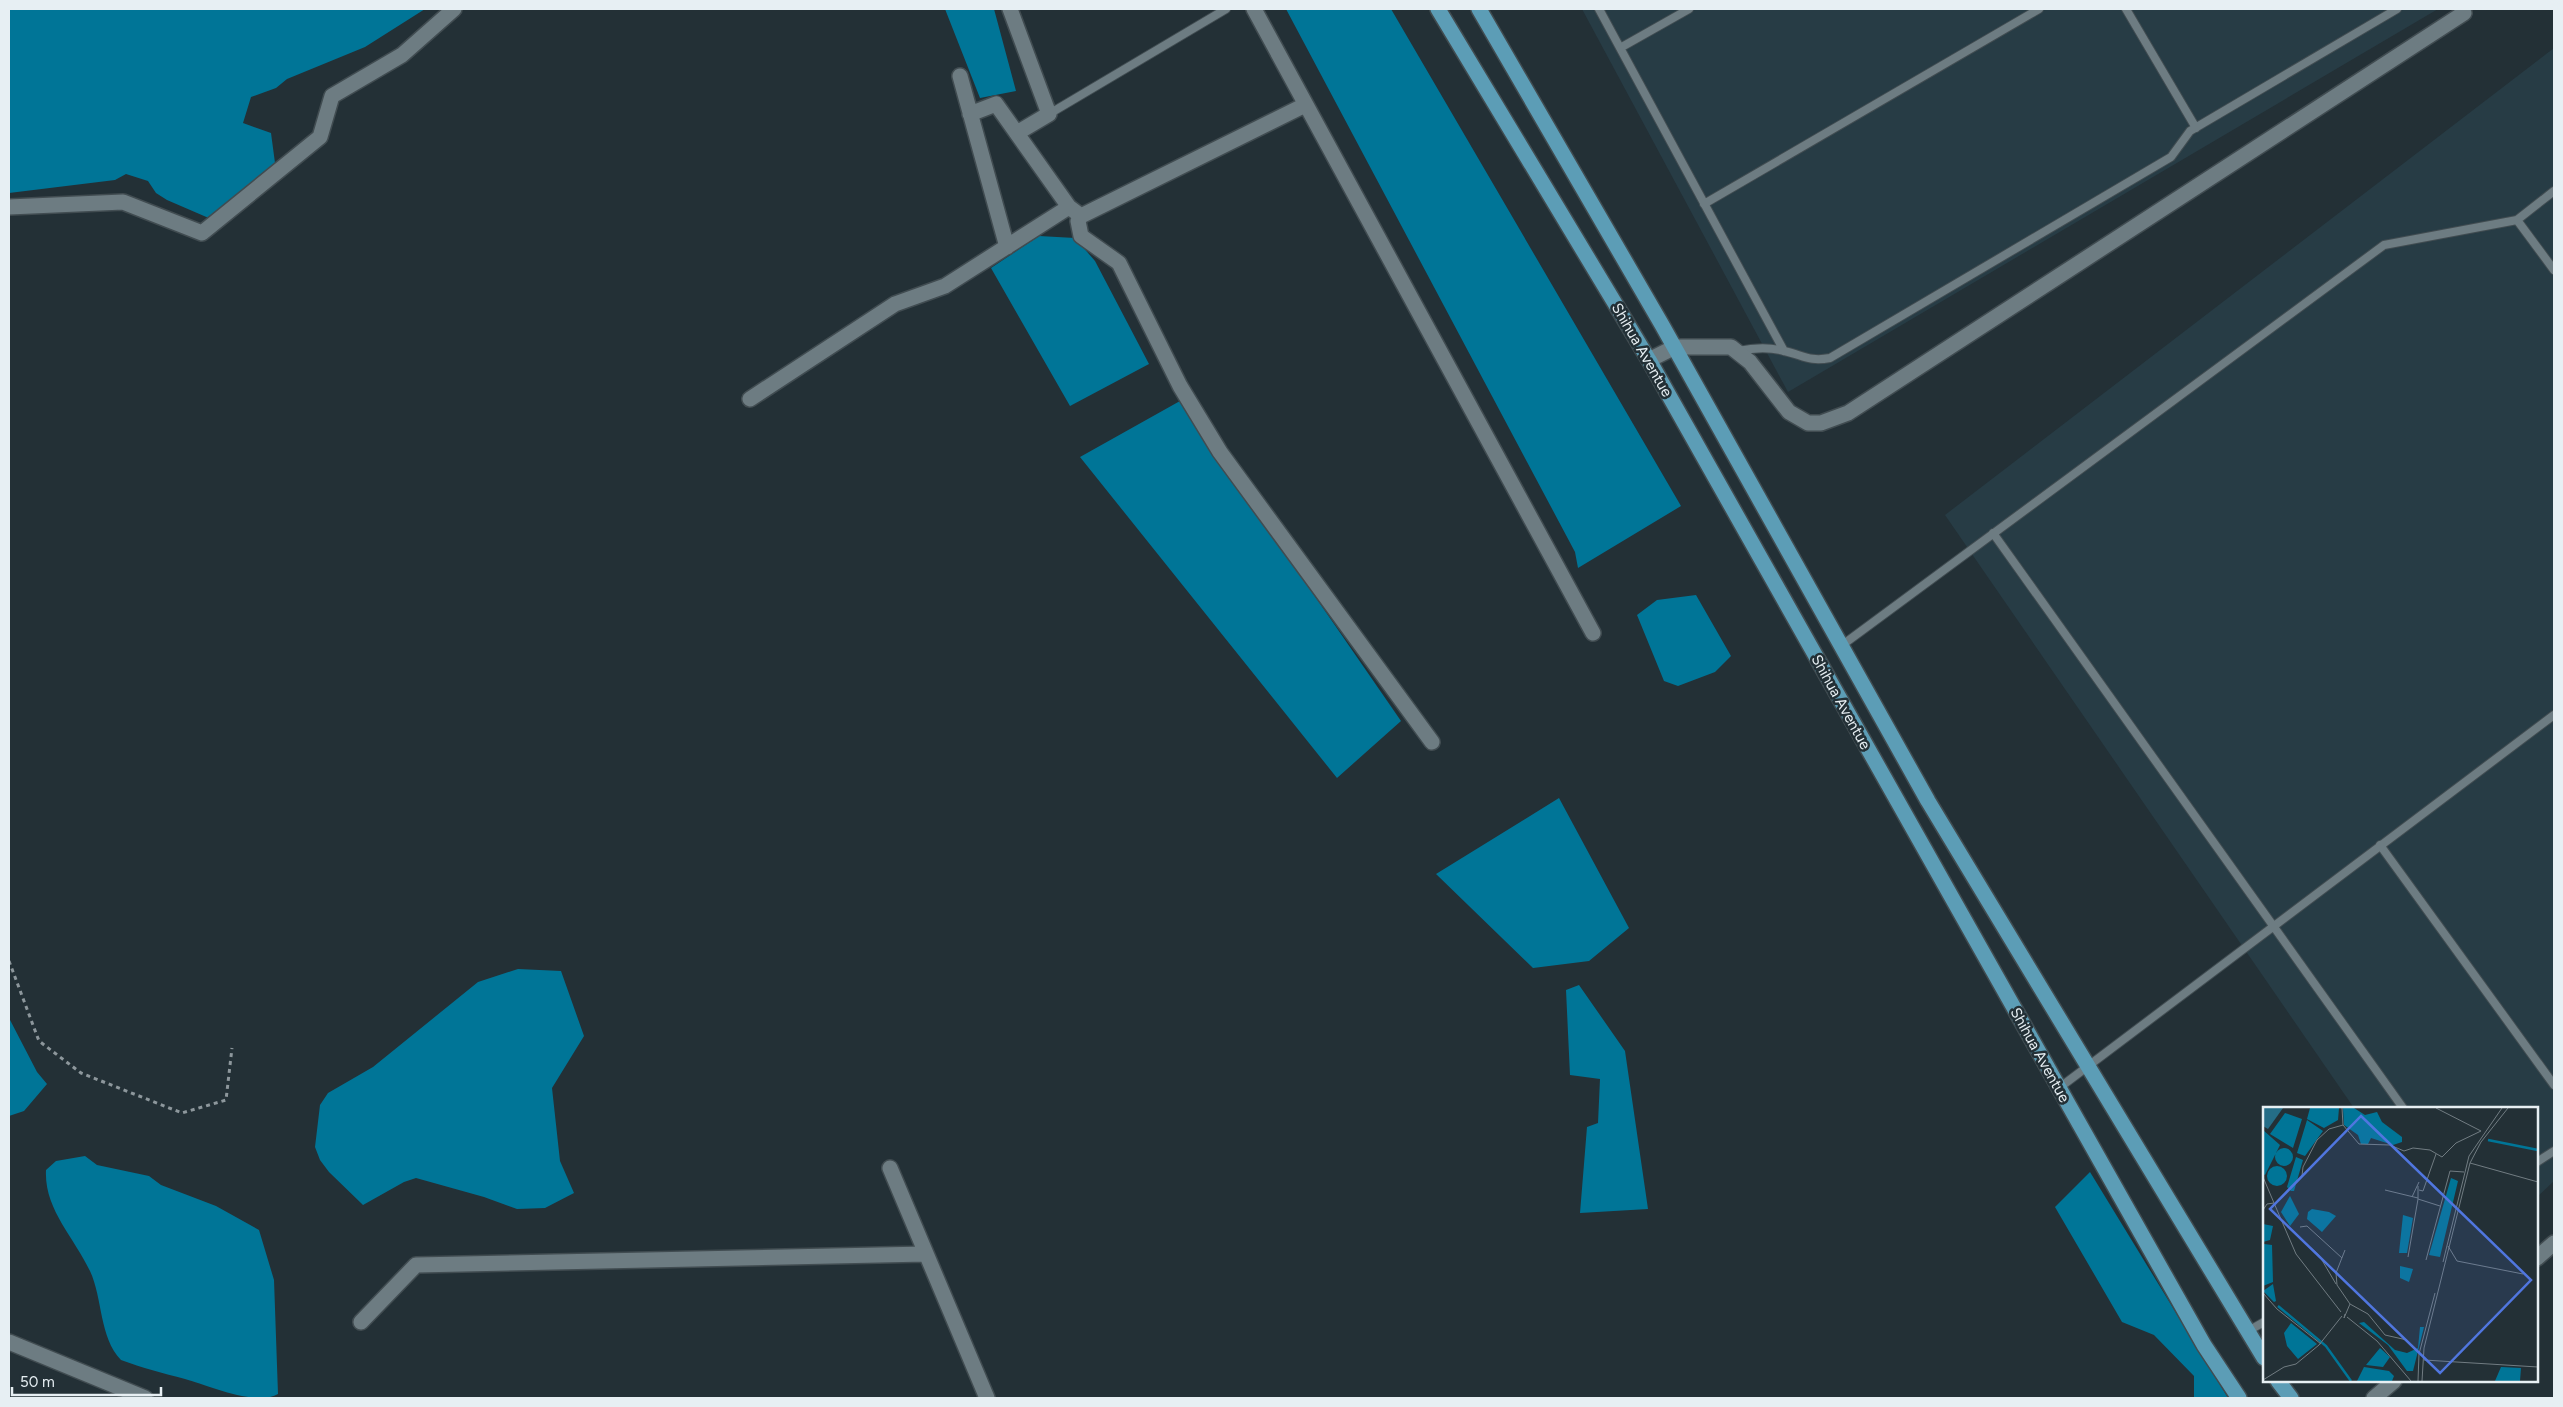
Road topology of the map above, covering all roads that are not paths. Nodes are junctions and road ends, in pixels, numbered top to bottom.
1 (454, 9) edge
2 (1010, 9) edge
3 (1226, 9) edge
4 (1254, 9) edge
5 (1438, 9) edge
6 (1479, 9) edge
7 (1599, 9) edge
8 (1689, 9) edge
9 (2039, 9) edge
10 (2126, 9) edge
11 (2397, 9) edge
12 (2466, 11) edge
13 (1620, 48) junction
14 (960, 76) dead end
15 (1305, 105) junction
16 (970, 114) junction
17 (1049, 114) junction
18 (2196, 128) junction
19 (1017, 133) junction
20 (2554, 191) edge
21 (1704, 204) junction
22 (9, 207) edge
23 (1075, 211) junction
24 (2517, 220) junction
25 (1007, 247) junction
26 (2554, 270) edge
27 (1675, 347) junction
28 (1737, 351) junction
29 (1784, 351) junction
30 (1649, 360) junction
31 (750, 399) dead end
32 (1993, 533) junction
33 (1593, 633) dead end
34 (1841, 646) junction
35 (2554, 714) edge
36 (1432, 742) dead end
37 (2380, 845) junction
38 (2273, 925) junction
39 (2088, 1066) junction
40 (2554, 1085) edge
41 (2059, 1088) junction
42 (2402, 1107) edge
43 (2554, 1151) edge
44 (2538, 1161) edge
45 (890, 1168) dead end
46 (2554, 1243) edge
47 (926, 1254) junction
48 (2538, 1257) edge
49 (361, 1322) dead end
50 (2263, 1323) edge
51 (2248, 1331) junction
52 (9, 1342) edge
53 (2263, 1356) edge
54 (2279, 1382) edge
55 (2393, 1382) edge
56 (145, 1398) edge
57 (987, 1398) edge
58 (2239, 1398) edge
59 (2291, 1398) edge
60 (2374, 1398) edge

1 - 22 street
2 - 17 street
3 - 17 lane
4 - 15 street
5 - 30 main road, Shihua Aventue
6 - 27 main road, Shihua Aventue
7 - 13 lane
8 - 13 lane
9 - 21 lane
10 - 18 lane
11 - 18 lane
12 - 28 street
13 - 21 lane
14 - 16 street
15 - 23 street
15 - 33 street
16 - 19 street
16 - 25 street
17 - 19 street
18 - 29 lane
19 - 23 street
20 - 24 lane
21 - 29 lane
23 - 25 street
23 - 36 street
24 - 26 lane
24 - 32 lane
25 - 31 street
27 - 28 street
27 - 30 street
27 - 34 main road, Shihua Aventue
28 - 29 lane
30 - 41 main road, Shihua Aventue
32 - 34 lane
32 - 38 lane
34 - 39 main road, Shihua Aventue
35 - 37 lane
37 - 38 lane
37 - 40 lane
38 - 39 lane
38 - 42 lane
39 - 41 lane
39 - 51 main road, Shihua Aventue
41 - 58 main road, Shihua Aventue
43 - 44 lane
45 - 47 street
46 - 48 street
47 - 49 street
47 - 57 street
50 - 51 lane
51 - 53 main road, Shihua Aventue
52 - 56 street
54 - 59 main road
55 - 60 street

